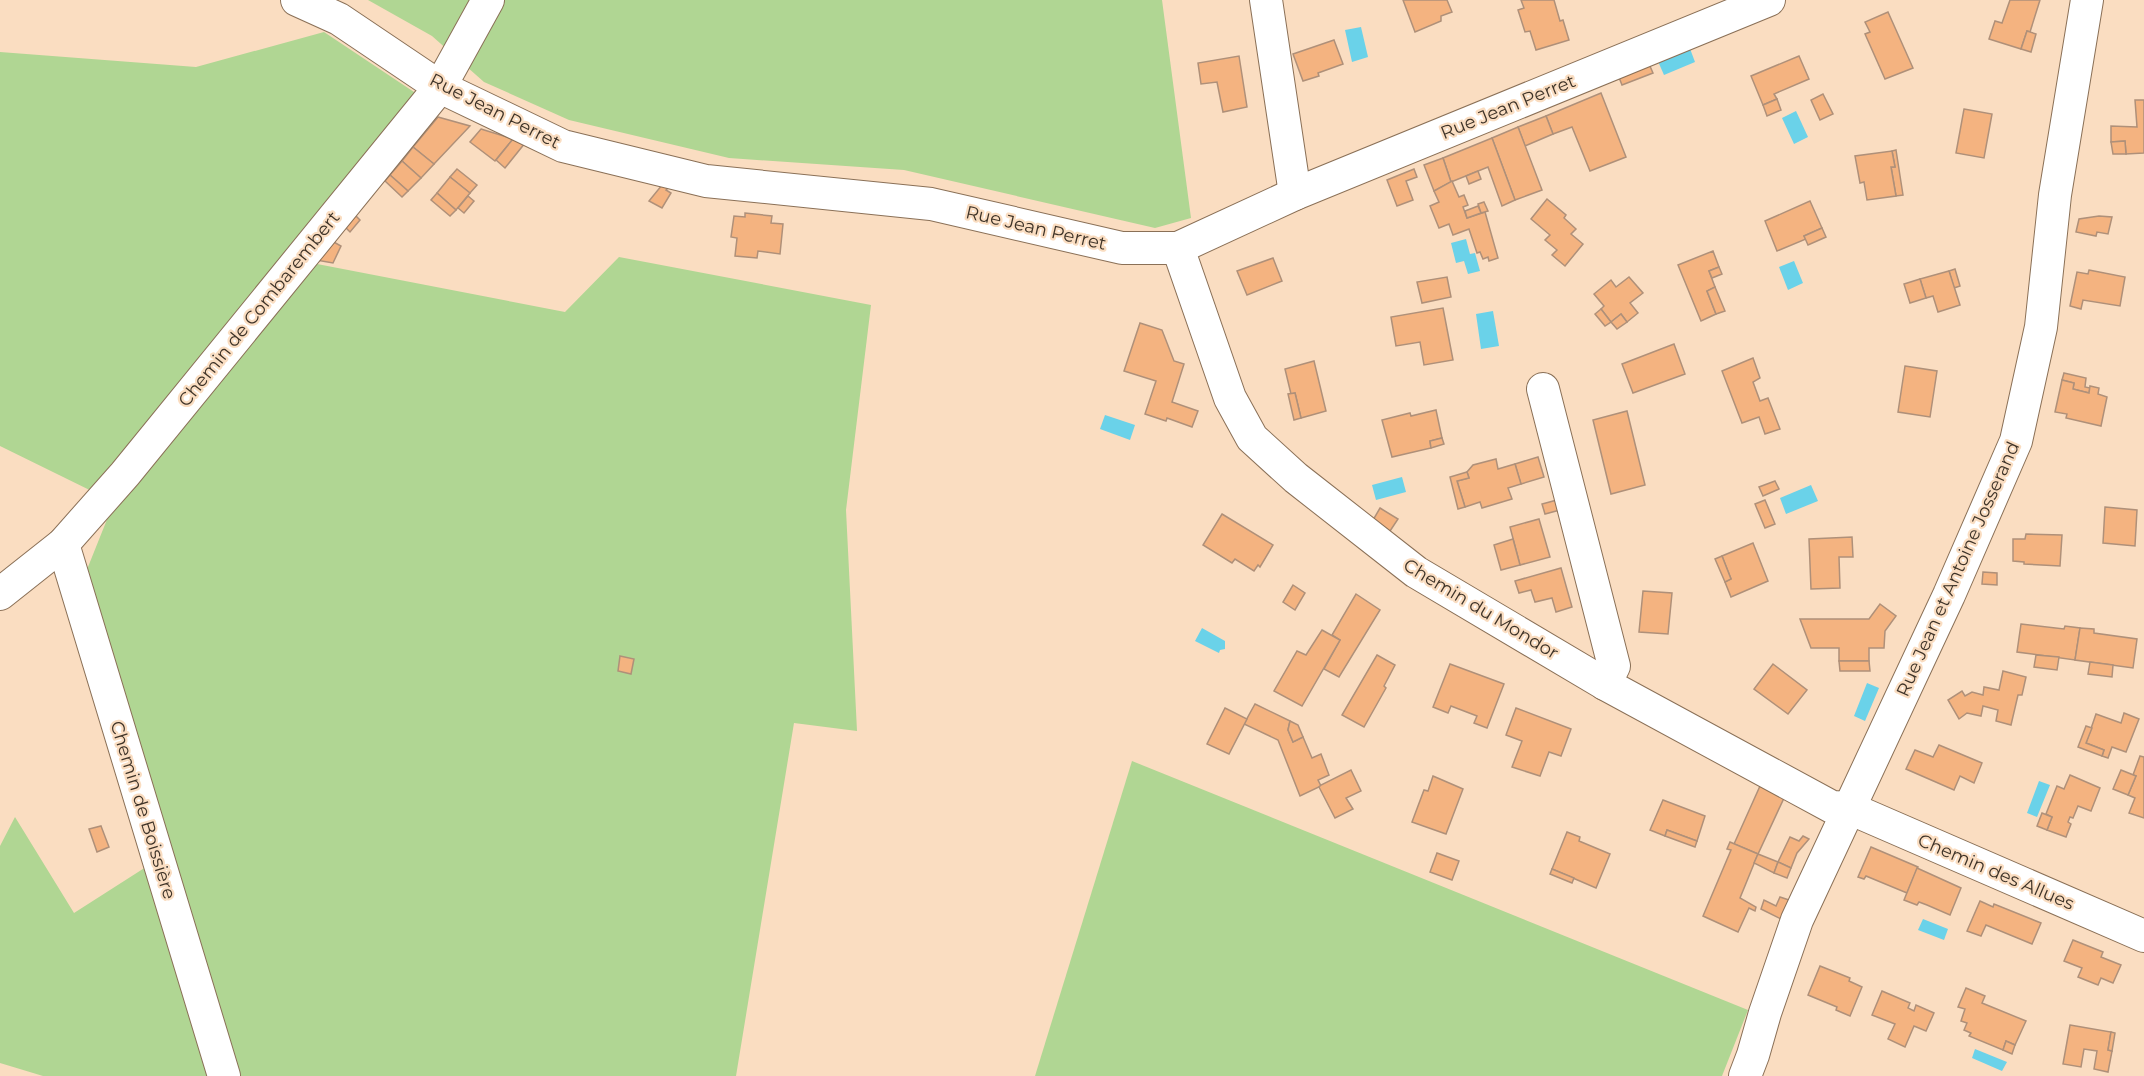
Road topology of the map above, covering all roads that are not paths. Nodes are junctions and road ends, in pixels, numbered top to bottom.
1 (297, 0) edge
2 (488, 0) edge
3 (1266, 0) edge
4 (1769, 0) edge
5 (2087, 0) edge
6 (1719, 9) edge
7 (440, 87) junction
8 (1295, 194) junction
9 (1178, 248) junction
10 (1543, 389) dead end
11 (63, 544) junction
12 (0, 594) edge
13 (1605, 684) junction
14 (1849, 808) junction
15 (2144, 936) edge
16 (224, 1076) edge
17 (1745, 1076) edge

1 - 7 street, Rue Jean Perret
2 - 7 street, Chemin de Combarembert
3 - 8 street
4 - 6 street, Rue Jean Perret
5 - 14 street, Rue Jean et Antoine Josserand
6 - 8 street, Rue Jean Perret
7 - 9 street, Rue Jean Perret
7 - 11 street, Chemin de Combarembert
8 - 9 street, Rue Jean Perret
9 - 13 street, Chemin du Mondor
10 - 13 street
11 - 12 street, Chemin de Combarembert
11 - 16 street, Chemin de Boissière
13 - 14 street, Chemin du Mondor
14 - 15 street, Chemin des Allues
14 - 17 street, Rue Jean et Antoine Josserand

